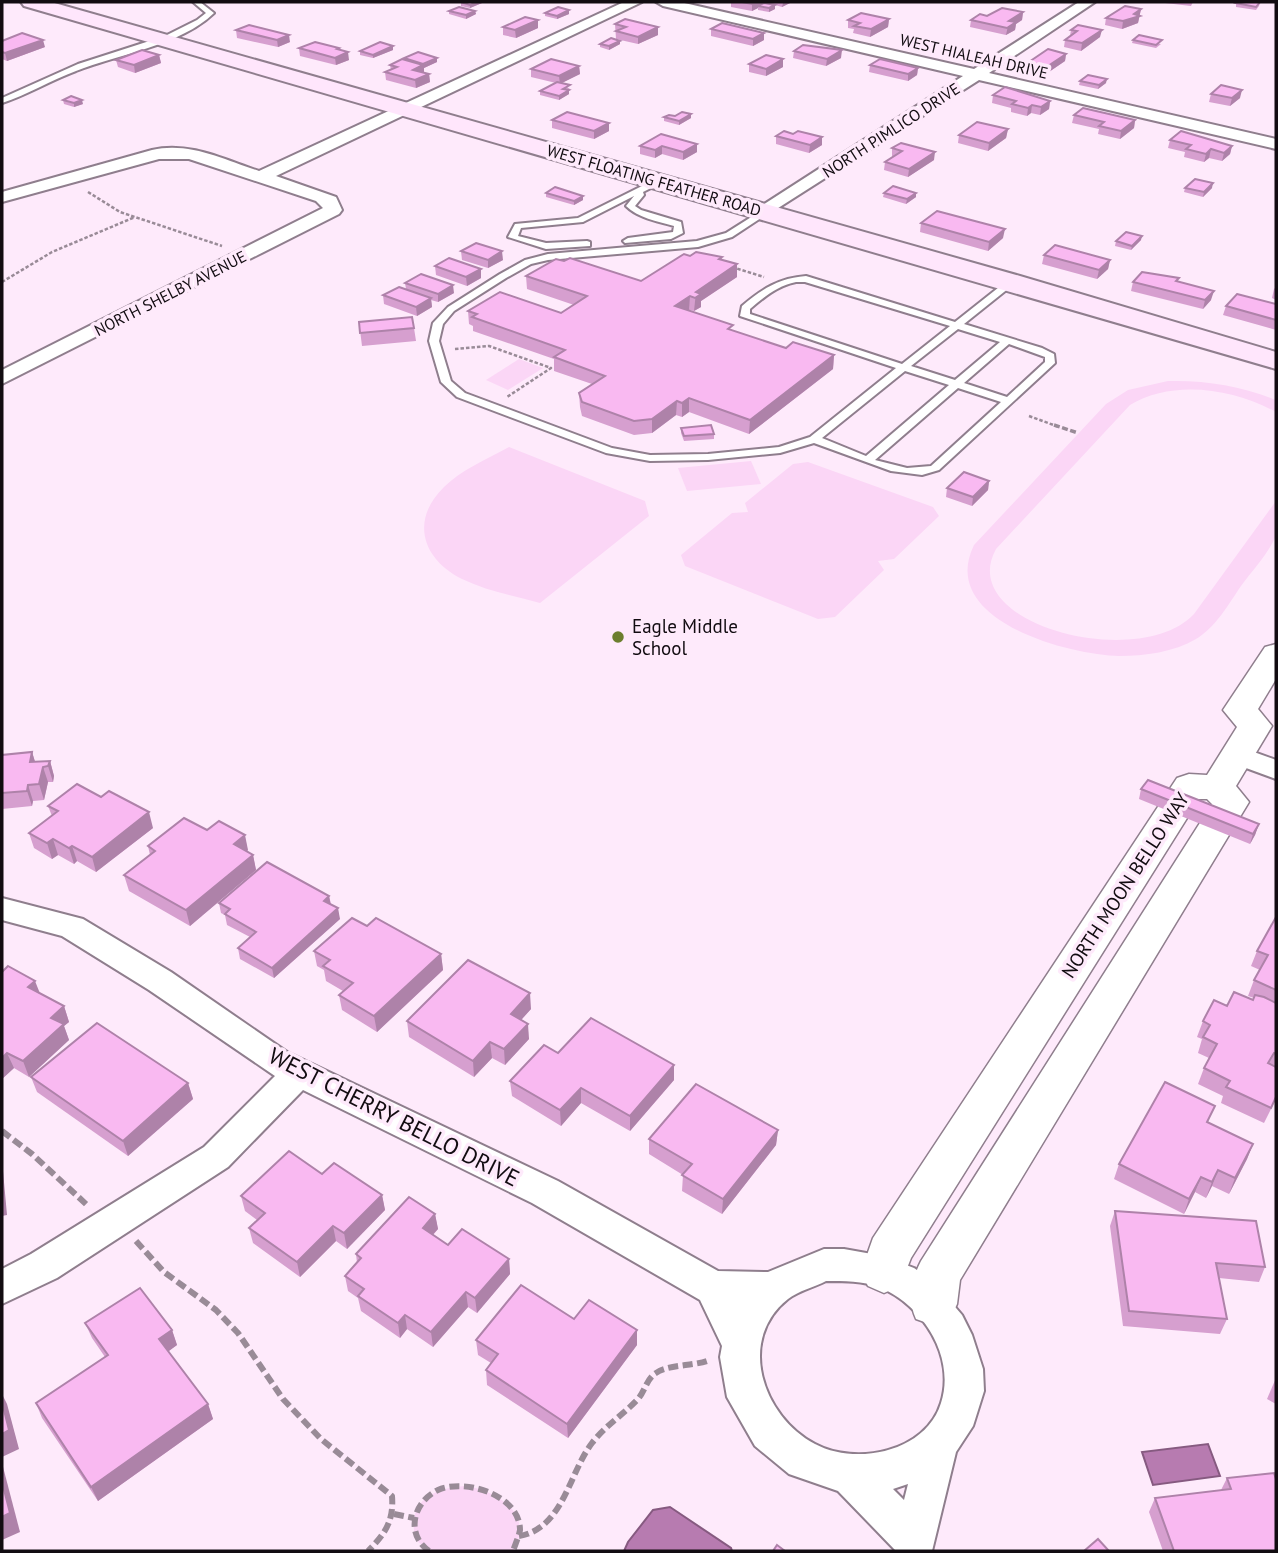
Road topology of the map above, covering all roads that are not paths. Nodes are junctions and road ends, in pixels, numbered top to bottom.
1 (31, 2) edge
2 (196, 2) edge
3 (635, 2) edge
4 (663, 2) edge
5 (1088, 2) edge
6 (160, 39) junction
7 (976, 75) junction
8 (2, 101) edge
9 (406, 109) junction
10 (1276, 144) edge
11 (260, 177) junction
12 (649, 186) junction
13 (2, 197) edge
14 (764, 212) junction
15 (1011, 282) junction
16 (957, 326) junction
17 (1007, 341) junction
18 (1276, 361) edge
19 (904, 368) junction
20 (2, 377) edge
21 (956, 384) junction
22 (1008, 401) junction
23 (814, 439) junction
24 (869, 459) junction
25 (1276, 654) edge
26 (1265, 725) edge
27 (1276, 770) edge
28 (1227, 771) junction
29 (2, 909) edge
30 (299, 1073) junction
31 (884, 1272) junction
32 (2, 1287) edge
33 (713, 1288) junction
34 (770, 1289) junction
35 (933, 1304) junction
36 (739, 1341) junction
37 (938, 1445) junction
38 (849, 1473) junction
39 (916, 1546) edge

1 - 6 main road, WEST FLOATING FEATHER ROAD
2 - 6 lane
3 - 9 street
4 - 7 street, WEST HIALEAH DRIVE
5 - 7 street, NORTH PIMLICO DRIVE
6 - 8 lane
6 - 9 main road, WEST FLOATING FEATHER ROAD
7 - 10 street, WEST HIALEAH DRIVE
7 - 14 street, NORTH PIMLICO DRIVE
9 - 11 street
9 - 12 main road, WEST FLOATING FEATHER ROAD
11 - 13 street
11 - 20 street, NORTH SHELBY AVENUE
12 - 12 lane
12 - 14 main road, WEST FLOATING FEATHER ROAD
14 - 15 main road, WEST FLOATING FEATHER ROAD
14 - 23 lane
15 - 16 lane
15 - 18 main road, WEST FLOATING FEATHER ROAD
16 - 17 lane
16 - 19 lane
16 - 19 lane
17 - 21 lane
17 - 22 lane
19 - 21 lane
19 - 23 lane
21 - 22 lane
21 - 24 lane
22 - 24 lane
23 - 24 lane
25 - 26 street
26 - 28 street
27 - 28 street
28 - 31 street, NORTH MOON BELLO WAY
28 - 35 street, NORTH MOON BELLO WAY
29 - 30 street, WEST CHERRY BELLO DRIVE
30 - 32 street
30 - 33 street, WEST CHERRY BELLO DRIVE
31 - 34 street
31 - 35 street
33 - 34 street, WEST CHERRY BELLO DRIVE
33 - 36 street
34 - 36 street
35 - 37 street
36 - 38 street
37 - 38 street
37 - 39 street
38 - 39 street

